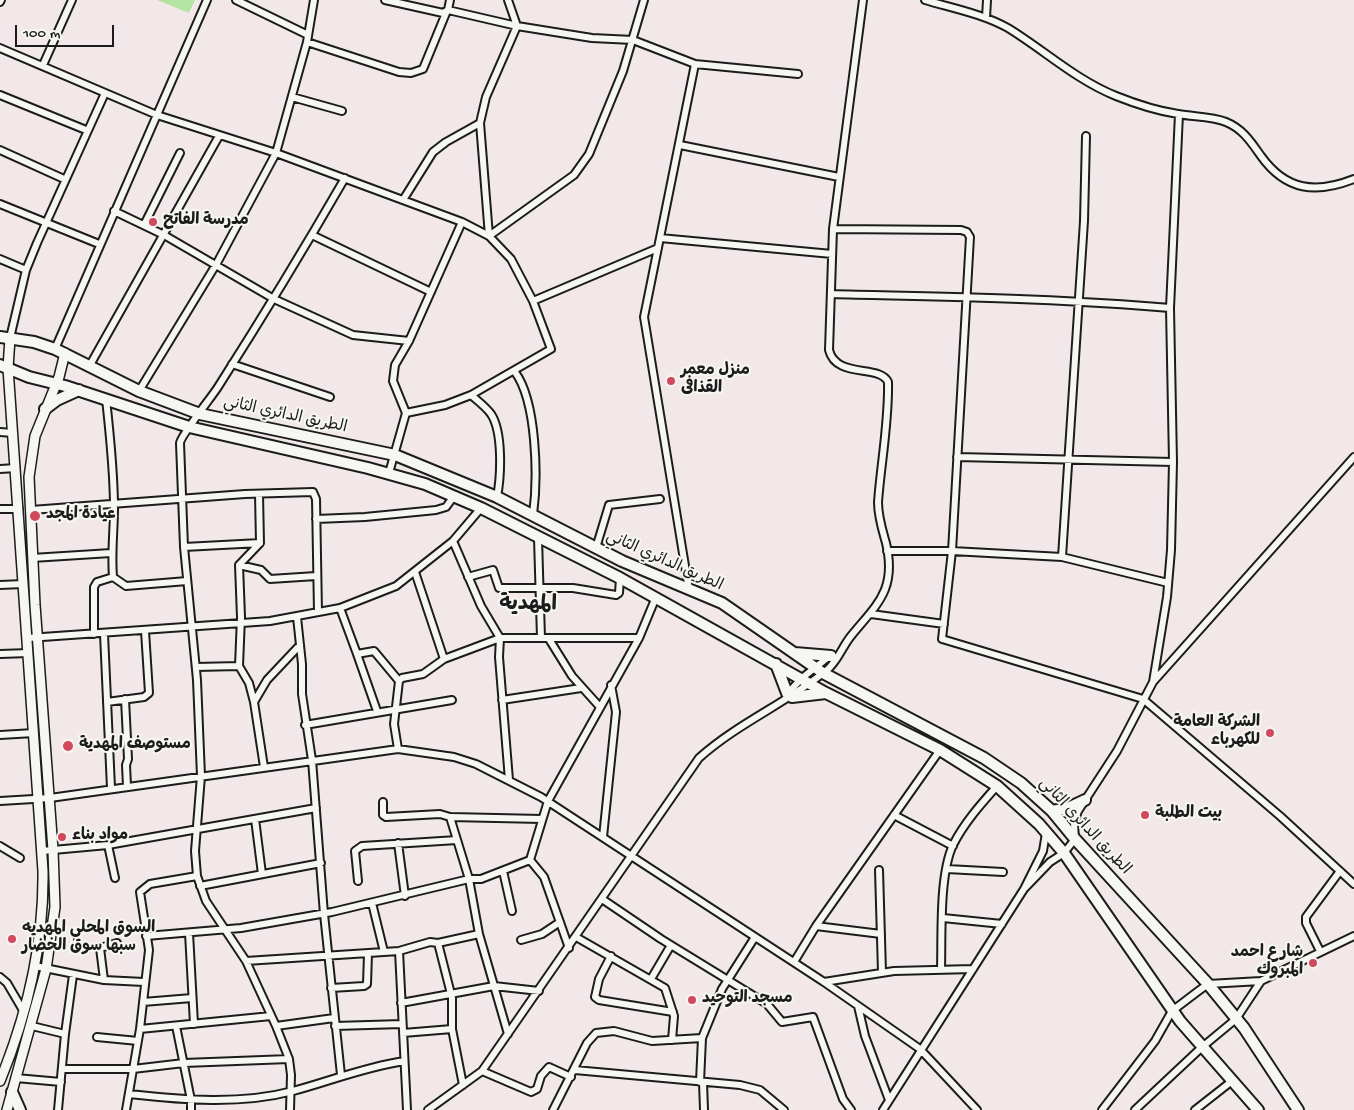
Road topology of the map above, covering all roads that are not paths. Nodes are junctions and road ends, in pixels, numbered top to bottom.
1 (72, 0) edge
2 (207, 0) edge
3 (236, 0) edge
4 (314, 0) edge
5 (385, 0) edge
6 (450, 0) edge
7 (508, 0) edge
8 (644, 0) edge
9 (863, 0) edge
10 (926, 0) edge
11 (987, 0) edge
12 (447, 12) junction
13 (986, 18) junction
14 (517, 26) junction
15 (307, 38) junction
16 (633, 40) junction
17 (0, 48) edge
18 (695, 64) junction
19 (43, 65) junction
20 (798, 74) dead end
21 (105, 93) junction
22 (0, 95) edge
23 (292, 97) junction
24 (342, 111) dead end
25 (1178, 114) junction
26 (157, 115) junction
27 (480, 124) junction
28 (86, 130) junction
29 (219, 136) junction
30 (1086, 136) dead end
31 (680, 144) junction
32 (0, 150) edge
33 (180, 153) dead end
34 (276, 153) junction
35 (839, 177) junction
36 (345, 178) junction
37 (64, 179) junction
38 (1354, 180) edge
39 (403, 200) junction
40 (0, 204) edge
41 (114, 211) junction
42 (462, 222) junction
43 (44, 223) junction
44 (144, 225) junction
45 (833, 229) junction
46 (164, 235) junction
47 (312, 235) junction
48 (489, 236) junction
49 (660, 238) junction
50 (99, 244) junction
51 (658, 248) junction
52 (832, 254) junction
53 (0, 259) edge
54 (216, 264) junction
55 (26, 270) junction
56 (431, 292) junction
57 (831, 294) junction
58 (966, 296) junction
59 (274, 299) junction
60 (1079, 300) junction
61 (533, 302) junction
62 (1170, 308) junction
63 (5, 337) edge
64 (409, 341) junction
65 (55, 349) junction
66 (65, 353) junction
67 (232, 364) junction
68 (90, 365) junction
69 (4, 367) edge
70 (515, 372) junction
71 (56, 384) junction
72 (79, 390) junction
73 (139, 392) junction
74 (471, 395) junction
75 (330, 397) dead end
76 (106, 399) junction
77 (45, 409) junction
78 (406, 413) junction
79 (200, 414) junction
80 (189, 428) junction
81 (0, 432) edge
82 (13, 433) junction
83 (395, 455) junction
84 (957, 457) junction
85 (1354, 457) edge
86 (1069, 459) junction
87 (1173, 462) junction
88 (16, 468) junction
89 (0, 470) edge
90 (389, 473) junction
91 (259, 494) junction
92 (454, 496) junction
93 (497, 497) junction
94 (183, 499) junction
95 (660, 499) dead end
96 (114, 505) junction
97 (19, 508) junction
98 (482, 508) junction
99 (0, 510) edge
100 (31, 510) junction
101 (533, 514) junction
102 (316, 519) junction
103 (538, 538) junction
104 (453, 541) junction
105 (260, 543) junction
106 (184, 547) junction
107 (596, 548) junction
108 (952, 551) junction
109 (887, 552) junction
110 (111, 553) junction
111 (1062, 557) junction
112 (32, 558) junction
113 (239, 565) junction
114 (415, 572) junction
115 (316, 576) junction
116 (112, 577) junction
117 (468, 577) junction
118 (620, 578) junction
119 (188, 581) junction
120 (1168, 583) junction
121 (23, 584) junction
122 (0, 585) edge
123 (540, 587) junction
124 (689, 590) junction
125 (656, 597) junction
126 (340, 608) junction
127 (318, 612) junction
128 (871, 614) junction
129 (297, 616) junction
130 (240, 624) junction
131 (944, 624) junction
132 (192, 628) junction
133 (145, 631) junction
134 (94, 634) junction
135 (104, 634) junction
136 (38, 637) junction
137 (28, 638) junction
138 (500, 638) junction
139 (541, 638) junction
140 (639, 638) junction
141 (549, 639) junction
142 (300, 645) junction
143 (842, 650) junction
144 (791, 653) junction
145 (0, 654) edge
146 (29, 654) junction
147 (357, 654) junction
148 (831, 656) junction
149 (444, 658) junction
150 (776, 664) junction
151 (239, 666) junction
152 (196, 667) junction
153 (819, 671) junction
154 (399, 681) junction
155 (806, 681) junction
156 (1153, 682) junction
157 (611, 685) junction
158 (581, 688) junction
159 (826, 693) junction
160 (788, 697) junction
161 (1143, 699) junction
162 (125, 700) junction
163 (452, 700) dead end
164 (502, 700) junction
165 (107, 702) junction
166 (254, 702) junction
167 (599, 706) junction
168 (395, 709) junction
169 (378, 711) junction
170 (305, 724) junction
171 (34, 734) junction
172 (0, 735) edge
173 (398, 749) junction
174 (940, 750) junction
175 (312, 760) junction
176 (264, 767) junction
177 (202, 776) junction
178 (509, 780) junction
179 (127, 786) junction
180 (997, 786) junction
181 (111, 788) junction
182 (50, 798) junction
183 (38, 799) junction
184 (1084, 800) junction
185 (0, 801) edge
186 (383, 802) dead end
187 (548, 802) junction
188 (316, 808) junction
189 (1052, 811) junction
190 (894, 815) junction
191 (450, 817) junction
192 (255, 818) junction
193 (542, 819) junction
194 (197, 827) junction
195 (1046, 833) junction
196 (603, 837) junction
197 (1075, 839) junction
198 (457, 840) junction
199 (398, 843) junction
200 (108, 845) junction
201 (0, 846) edge
202 (953, 846) junction
203 (53, 850) junction
204 (42, 851) junction
205 (1064, 853) junction
206 (632, 855) junction
207 (20, 858) dead end
208 (530, 860) junction
209 (321, 863) junction
210 (947, 869) junction
211 (879, 870) dead end
212 (503, 871) junction
213 (1340, 871) junction
214 (1003, 872) dead end
215 (262, 874) junction
216 (197, 876) junction
217 (115, 878) dead end
218 (469, 879) junction
219 (358, 881) dead end
220 (1354, 884) edge
221 (200, 886) junction
222 (1024, 889) junction
223 (405, 896) junction
224 (602, 899) junction
225 (372, 904) junction
226 (512, 911) dead end
227 (324, 914) junction
228 (943, 918) junction
229 (560, 922) junction
230 (1002, 924) junction
231 (816, 926) junction
232 (224, 928) junction
233 (189, 933) junction
234 (479, 934) junction
235 (881, 934) junction
236 (146, 936) junction
237 (1354, 936) edge
238 (576, 937) junction
239 (755, 937) junction
240 (521, 940) dead end
241 (117, 943) dead end
242 (438, 943) junction
243 (671, 945) junction
244 (569, 948) junction
245 (399, 951) junction
246 (1320, 951) junction
247 (384, 952) junction
248 (368, 954) junction
249 (329, 956) junction
250 (611, 956) junction
251 (246, 961) junction
252 (794, 962) junction
253 (34, 966) junction
254 (941, 968) junction
255 (46, 969) junction
256 (972, 969) junction
257 (882, 972) junction
258 (74, 975) junction
259 (0, 977) edge
260 (651, 978) junction
261 (104, 980) junction
262 (727, 981) junction
263 (1260, 981) junction
264 (144, 982) junction
265 (824, 982) junction
266 (1208, 984) junction
267 (494, 986) junction
268 (331, 988) junction
269 (538, 991) junction
270 (450, 993) junction
271 (192, 998) junction
272 (143, 1002) junction
273 (401, 1004) junction
274 (858, 1006) junction
275 (22, 1011) junction
276 (1172, 1011) junction
277 (673, 1012) junction
278 (272, 1016) junction
279 (334, 1018) junction
280 (1236, 1019) junction
281 (33, 1022) junction
282 (194, 1024) junction
283 (402, 1024) junction
284 (176, 1026) junction
285 (276, 1026) junction
286 (335, 1026) junction
287 (140, 1029) junction
288 (452, 1029) junction
289 (65, 1034) junction
290 (403, 1034) junction
291 (508, 1034) junction
292 (97, 1037) dead end
293 (702, 1038) junction
294 (672, 1040) junction
295 (138, 1041) junction
296 (1201, 1048) junction
297 (920, 1049) junction
298 (288, 1059) junction
299 (404, 1061) junction
300 (184, 1063) junction
301 (63, 1069) junction
302 (133, 1070) junction
303 (482, 1071) junction
304 (573, 1073) junction
305 (341, 1075) junction
306 (16, 1078) junction
307 (1232, 1080) junction
308 (0, 1081) edge
309 (61, 1082) junction
310 (702, 1082) junction
311 (463, 1085) junction
312 (292, 1091) junction
313 (12, 1092) junction
314 (129, 1094) junction
315 (191, 1100) junction
316 (889, 1100) junction
317 (7, 1110) edge
318 (20, 1110) edge
319 (58, 1110) edge
320 (126, 1110) edge
321 (191, 1110) edge
322 (290, 1110) edge
323 (408, 1110) edge
324 (428, 1110) edge
325 (552, 1110) edge
326 (704, 1110) edge
327 (784, 1110) edge
328 (851, 1110) edge
329 (883, 1110) edge
330 (977, 1110) edge
331 (1102, 1110) edge
332 (1135, 1110) edge
333 (1196, 1110) edge
334 (1258, 1110) edge
335 (1298, 1110) edge

1 - 19 street
2 - 26 street
3 - 15 street
4 - 15 street
5 - 12 street
6 - 12 street
7 - 14 street
8 - 16 street
9 - 35 street
10 - 13 street
11 - 13 street
12 - 14 street
12 - 15 street
13 - 25 street
14 - 16 street
14 - 27 street
15 - 23 street
16 - 18 street
16 - 48 street
17 - 19 street
18 - 20 street
18 - 31 street
19 - 21 street
21 - 26 street
21 - 28 street
22 - 28 street
23 - 24 street
23 - 34 street
25 - 38 street
25 - 62 street
26 - 29 street
26 - 41 street
27 - 39 street
27 - 48 street
28 - 37 street
29 - 34 street
29 - 46 street
30 - 60 street
31 - 35 street
31 - 49 street
32 - 37 street
33 - 44 street
34 - 36 street
34 - 54 street
35 - 45 street
36 - 39 street
36 - 47 street
37 - 43 street
39 - 42 street
40 - 43 street
41 - 44 street
41 - 50 street
42 - 48 street
42 - 56 street
43 - 50 street
43 - 55 street
44 - 46 street
45 - 52 street
45 - 58 street
46 - 54 street
46 - 68 street
47 - 56 street
47 - 59 street
48 - 61 street
49 - 51 street
49 - 52 street
50 - 65 street
51 - 61 street
51 - 124 street
52 - 57 street
53 - 55 street
54 - 59 street
54 - 73 street
55 - 63 street
56 - 64 street
57 - 58 street
57 - 109 street
58 - 60 street
58 - 84 street
59 - 64 street
59 - 67 street
60 - 62 street
60 - 86 street
61 - 70 street
62 - 87 street
63 - 65 main road, الطريق الدائري الثاني
63 - 69 main road
64 - 78 street
65 - 66 main road, الطريق الدائري الثاني
66 - 68 main road, الطريق الدائري الثاني
66 - 71 main road
67 - 75 street
67 - 79 street
68 - 73 main road, الطريق الدائري الثاني
69 - 71 main road, الطريق الدائري الثاني
69 - 82 main road
70 - 74 street
70 - 101 street
71 - 72 main road, الطريق الدائري الثاني
71 - 77 main road
72 - 76 main road, الطريق الدائري الثاني
72 - 77 main road
73 - 79 main road, الطريق الدائري الثاني
74 - 78 street
74 - 93 street
76 - 80 main road, الطريق الدائري الثاني
76 - 96 street
77 - 100 main road
78 - 83 street
79 - 80 street
79 - 83 main road, الطريق الدائري الثاني
80 - 90 main road, الطريق الدائري الثاني
80 - 94 street
81 - 82 street
82 - 88 main road
83 - 90 street
83 - 93 main road, الطريق الدائري الثاني
84 - 86 street
84 - 108 street
85 - 156 street
86 - 87 street
86 - 111 street
87 - 120 street
88 - 89 street
88 - 97 main road
90 - 92 main road, الطريق الدائري الثاني
91 - 94 street
91 - 102 street
91 - 105 street
92 - 98 main road, الطريق الدائري الثاني
92 - 102 street
93 - 101 main road, الطريق الدائري الثاني
94 - 96 street
94 - 106 street
95 - 107 street
96 - 100 street
96 - 110 street
97 - 99 street
97 - 121 main road
98 - 103 main road, الطريق الدائري الثاني
98 - 104 street
100 - 112 main road
101 - 107 main road, الطريق الدائري الثاني
102 - 115 street
103 - 118 main road, الطريق الدائري الثاني
103 - 123 street
104 - 114 street
104 - 117 street
105 - 106 street
105 - 113 street
106 - 119 street
107 - 124 main road, الطريق الدائري الثاني
108 - 109 street
108 - 111 street
108 - 131 street
109 - 128 street
110 - 112 street
110 - 116 street
111 - 120 street
112 - 136 main road
113 - 115 street
113 - 130 street
114 - 126 street
114 - 149 street
115 - 127 street
116 - 119 street
116 - 134 street
117 - 123 street
117 - 138 street
118 - 123 street
118 - 125 main road, الطريق الدائري الثاني
119 - 132 street
120 - 156 street
121 - 122 street
121 - 137 main road
123 - 139 street
124 - 144 main road, الطريق الدائري الثاني
125 - 140 street
125 - 150 main road, الطريق الدائري الثاني
126 - 127 street
126 - 147 street
127 - 129 street
128 - 131 street
128 - 143 street
129 - 130 street
129 - 142 street
130 - 132 street
130 - 151 street
131 - 161 street
132 - 133 street
132 - 152 street
133 - 135 street
133 - 162 street
134 - 135 street
134 - 136 street
135 - 165 street
136 - 137 street
136 - 182 main road
137 - 146 main road
138 - 139 street
138 - 149 street
138 - 164 street
139 - 141 street
140 - 141 street
140 - 157 street
141 - 158 street
142 - 166 street
142 - 170 street
143 - 148 street
143 - 153 street
144 - 148 main road
144 - 153 main road, الطريق الدائري الثاني
145 - 146 street
146 - 171 main road
147 - 154 street
147 - 169 street
148 - 153 street
149 - 154 street
150 - 155 main road, الطريق الدائري الثاني
150 - 160 main road
151 - 152 street
151 - 166 street
152 - 177 street
153 - 155 street
153 - 189 main road, الطريق الدائري الثاني
154 - 168 street
155 - 159 main road, الطريق الدائري الثاني
155 - 160 street
156 - 161 street
157 - 167 street
157 - 196 street
158 - 164 street
158 - 167 street
159 - 160 main road
159 - 174 main road, الطريق الدائري الثاني
160 - 206 street
161 - 184 street
161 - 213 street
162 - 165 street
162 - 179 street
163 - 168 street
164 - 178 street
165 - 181 street
166 - 176 street
167 - 187 street
168 - 169 street
168 - 173 street
169 - 170 street
170 - 175 street
171 - 172 street
171 - 183 main road
173 - 175 street
173 - 178 street
174 - 180 main road, الطريق الدائري الثاني
174 - 190 street
175 - 176 street
175 - 188 street
176 - 177 street
177 - 179 street
177 - 194 street
178 - 187 street
179 - 181 street
180 - 195 main road, الطريق الدائري الثاني
180 - 202 street
181 - 182 street
182 - 183 street
182 - 203 main road
183 - 185 street
183 - 204 main road
184 - 189 main road
184 - 197 street
186 - 191 street
187 - 193 street
187 - 196 street
188 - 192 street
188 - 209 street
189 - 197 main road, الطريق الدائري الثاني
190 - 202 street
190 - 231 street
191 - 193 street
191 - 198 street
192 - 194 street
192 - 215 street
193 - 208 street
194 - 200 street
194 - 216 street
195 - 205 main road, الطريق الدائري الثاني
195 - 222 street
196 - 206 street
197 - 205 street
197 - 266 main road, الطريق الدائري الثاني
198 - 199 street
198 - 218 street
199 - 219 street
199 - 223 street
200 - 203 street
200 - 217 street
201 - 207 street
202 - 210 street
203 - 204 street
203 - 255 main road
204 - 253 main road
205 - 222 street
205 - 276 main road, الطريق الدائري الثاني
206 - 224 street
206 - 239 street
208 - 212 street
208 - 229 street
209 - 215 street
209 - 227 street
210 - 214 street
210 - 228 street
211 - 235 street
212 - 218 street
212 - 226 street
213 - 220 street
213 - 246 street
215 - 221 street
216 - 221 street
216 - 236 street
218 - 223 street
218 - 234 street
221 - 232 street
222 - 230 street
223 - 225 street
224 - 238 street
224 - 243 street
225 - 227 street
225 - 247 street
227 - 232 street
227 - 249 street
228 - 230 street
228 - 254 street
229 - 240 street
229 - 244 street
230 - 256 street
231 - 235 street
231 - 252 street
232 - 233 street
232 - 251 street
233 - 236 street
233 - 271 street
234 - 242 street
234 - 267 street
235 - 257 street
236 - 264 street
237 - 246 street
238 - 244 street
238 - 250 street
239 - 252 street
239 - 262 street
241 - 261 street
242 - 245 street
242 - 270 street
243 - 260 street
243 - 262 street
244 - 269 street
245 - 247 street
245 - 273 street
246 - 263 street
247 - 248 street
248 - 249 street
248 - 268 street
249 - 251 street
249 - 268 street
250 - 260 street
250 - 277 street
251 - 278 street
252 - 265 street
253 - 255 street
253 - 275 main road
254 - 256 street
254 - 257 street
255 - 258 street
255 - 281 main road
256 - 297 street
257 - 265 street
258 - 261 street
258 - 289 street
259 - 275 street
260 - 277 street
261 - 264 street
262 - 293 street
262 - 328 street
263 - 266 street
263 - 280 street
264 - 272 street
265 - 274 street
266 - 276 street
266 - 280 main road, الطريق الدائري الثاني
267 - 269 street
267 - 270 street
267 - 291 street
268 - 279 street
269 - 291 street
270 - 273 street
270 - 288 street
271 - 272 street
271 - 282 street
272 - 287 street
273 - 283 street
274 - 297 street
274 - 316 street
275 - 281 street
275 - 308 main road
276 - 296 main road, الطريق الدائري الثاني
276 - 331 street
277 - 294 street
278 - 282 street
278 - 285 street
279 - 285 street
279 - 286 street
280 - 296 street
280 - 335 main road
281 - 289 street
281 - 306 main road
282 - 284 street
283 - 286 street
283 - 290 street
284 - 287 street
284 - 300 street
285 - 298 street
286 - 305 street
287 - 295 street
288 - 290 street
288 - 311 street
289 - 301 street
290 - 299 street
291 - 303 street
292 - 295 street
293 - 294 street
293 - 310 street
294 - 304 street
295 - 302 street
296 - 307 main road, الطريق الدائري الثاني
296 - 332 street
297 - 316 street
297 - 330 street
298 - 300 street
298 - 312 street
299 - 305 street
299 - 323 street
300 - 302 street
300 - 315 street
301 - 302 street
301 - 309 street
302 - 314 street
303 - 304 street
303 - 311 street
304 - 310 street
304 - 325 street
305 - 312 street
306 - 309 street
306 - 313 main road
307 - 333 street
307 - 334 main road, الطريق الدائري الثاني
309 - 319 street
310 - 326 street
310 - 327 street
311 - 324 street
312 - 315 street
312 - 322 street
313 - 317 main road
313 - 318 main road
314 - 315 street
314 - 320 street
315 - 321 street
316 - 329 street

